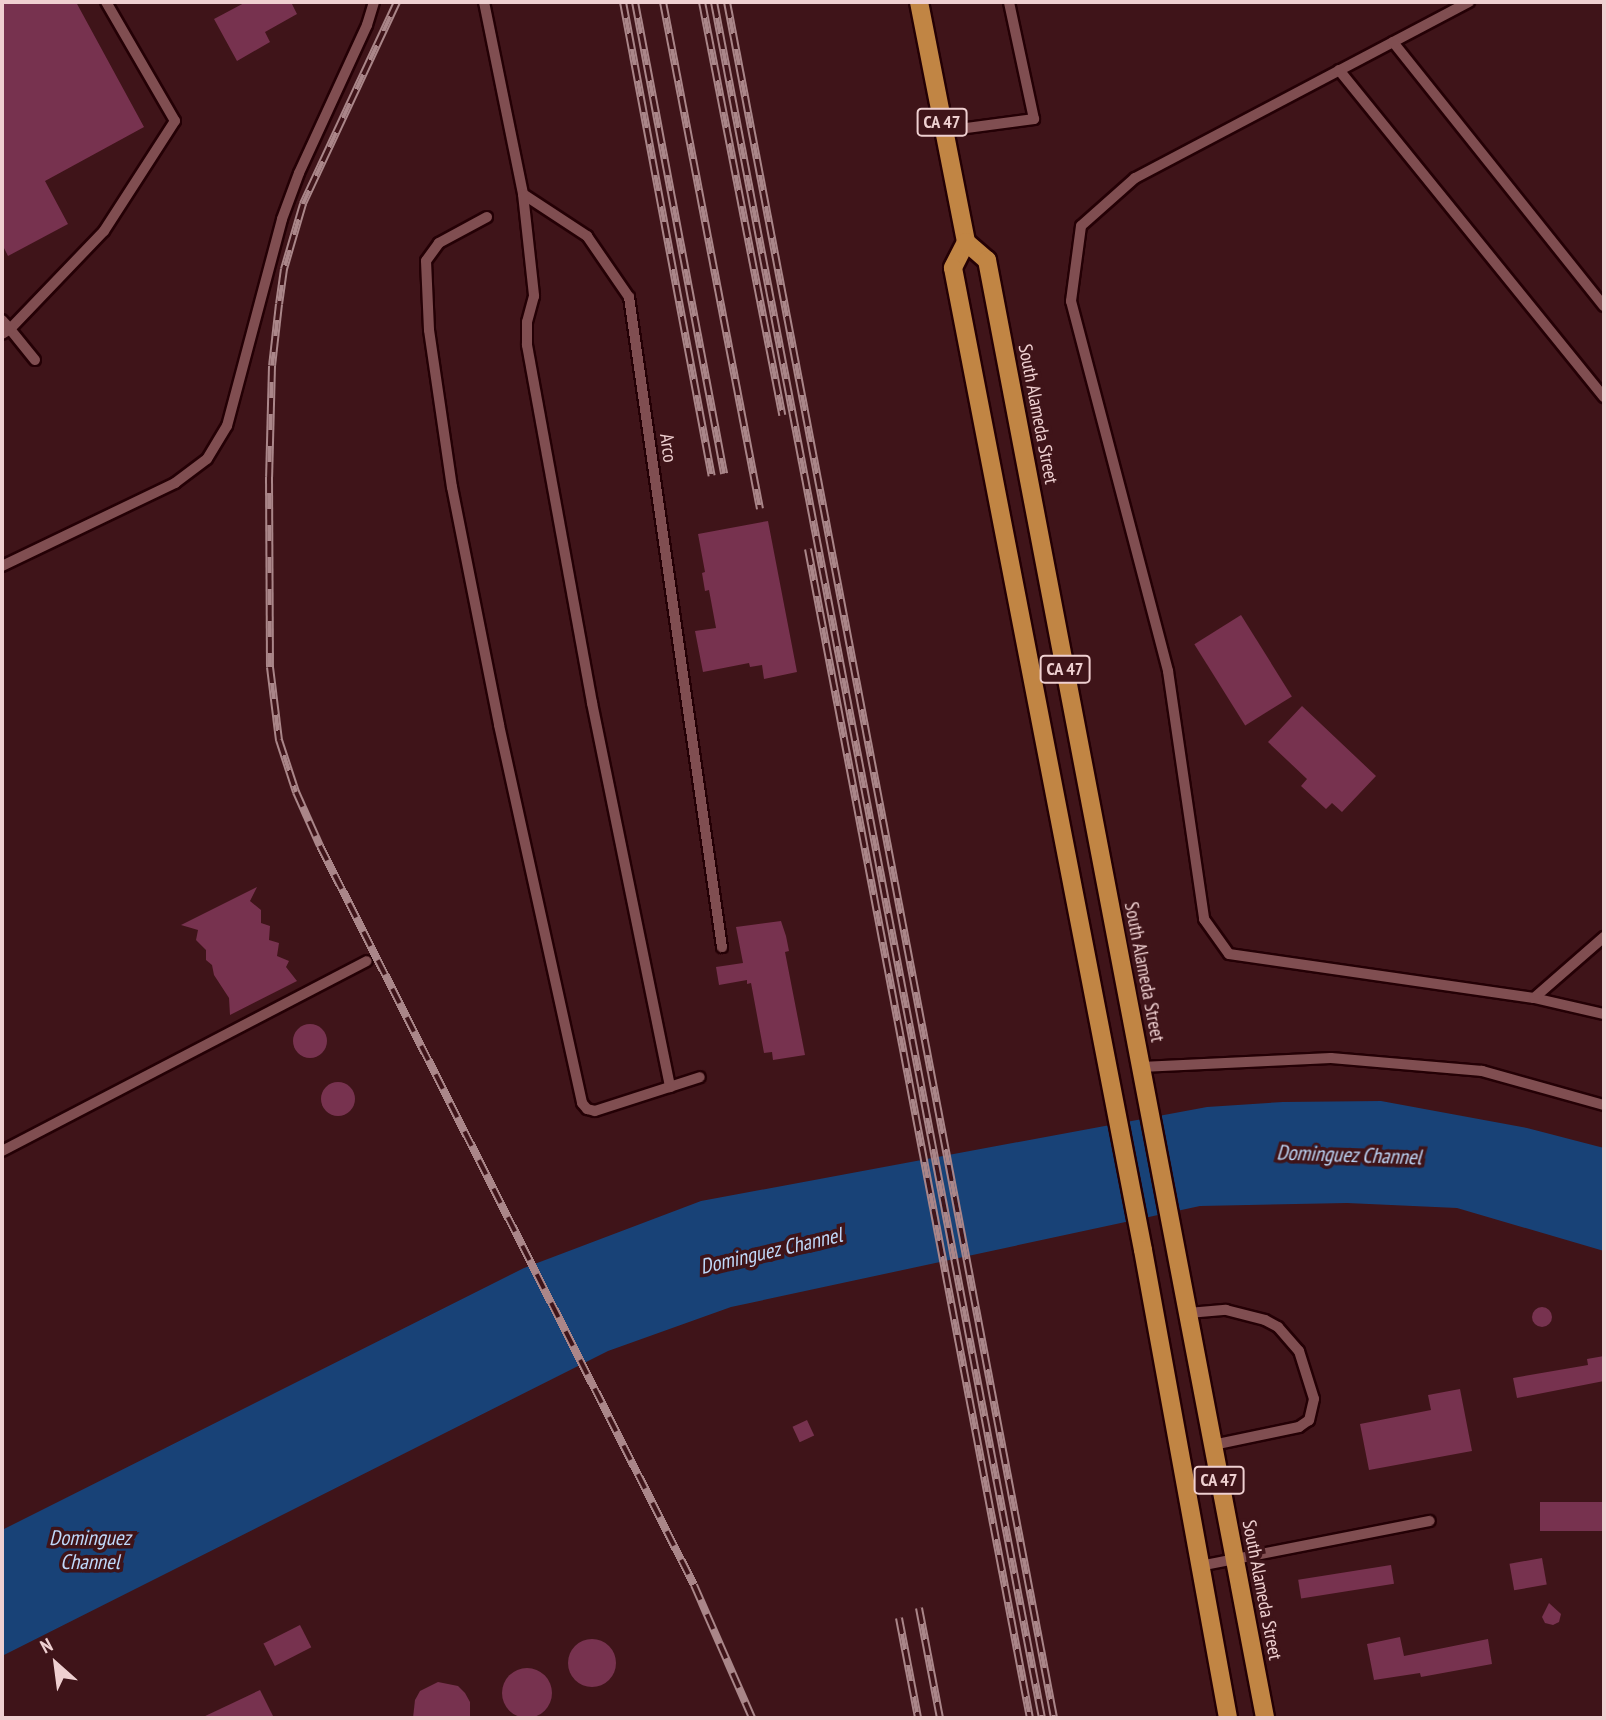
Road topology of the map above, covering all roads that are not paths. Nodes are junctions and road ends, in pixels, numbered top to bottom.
1 (106, 2) edge
2 (374, 2) edge
3 (484, 2) edge
4 (919, 2) edge
5 (1009, 2) edge
6 (1469, 2) edge
7 (1393, 42) junction
8 (1339, 71) junction
9 (944, 131) junction
10 (523, 194) junction
11 (487, 218) dead end
12 (965, 242) junction
13 (1604, 306) edge
14 (2, 320) edge
15 (6, 331) edge
16 (35, 360) dead end
17 (1604, 397) edge
18 (2, 566) edge
19 (1604, 937) edge
20 (722, 947) dead end
21 (367, 961) dead end
22 (1534, 998) junction
23 (1604, 1014) edge
24 (1142, 1072) junction
25 (700, 1077) dead end
26 (670, 1087) junction
27 (1604, 1105) edge
28 (2, 1151) edge
29 (1188, 1313) junction
30 (1213, 1445) junction
31 (1430, 1521) dead end
32 (1234, 1559) junction
33 (1200, 1566) junction
34 (1228, 1718) edge
35 (1265, 1718) edge

1 - 15 lane
2 - 18 lane
3 - 10 lane
4 - 9 main road, CA 47
5 - 9 lane
6 - 7 lane
7 - 8 lane
7 - 13 lane
8 - 17 lane
8 - 22 lane
9 - 12 main road, CA 47
10 - 20 lane, Arco
10 - 26 lane
11 - 26 lane
12 - 24 main road, South Alameda Street / CA 47
12 - 33 main road, CA 47
14 - 15 lane
15 - 16 lane
19 - 22 lane
21 - 28 lane
22 - 23 lane
24 - 27 lane
24 - 29 main road, South Alameda Street / CA 47
25 - 26 lane
29 - 30 main road, South Alameda Street / CA 47
29 - 30 lane
30 - 32 main road, South Alameda Street / CA 47
31 - 32 lane
32 - 33 lane
32 - 35 main road, South Alameda Street / CA 47
33 - 34 main road, CA 47

